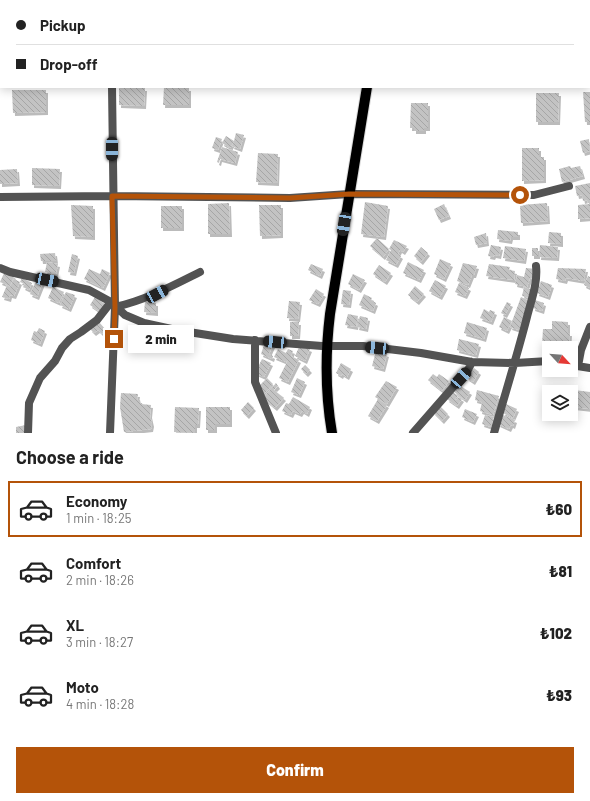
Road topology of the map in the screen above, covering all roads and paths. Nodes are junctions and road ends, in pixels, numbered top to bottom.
1 (112, 88) edge
2 (367, 88) edge
3 (570, 186) dead end
4 (349, 194) junction
5 (112, 196) junction
6 (0, 197) edge
7 (536, 266) dead end
8 (0, 268) edge
9 (200, 272) dead end
10 (113, 305) junction
11 (590, 327) edge
12 (255, 340) junction
13 (326, 346) junction
14 (578, 356) edge
15 (542, 361) edge
16 (472, 362) junction
17 (515, 363) junction
18 (578, 366) edge
19 (590, 368) edge
20 (28, 433) edge
21 (110, 433) edge
22 (276, 433) edge
23 (332, 433) edge
24 (413, 433) edge
25 (494, 433) edge

1 - 5 street
2 - 4 main road
3 - 4 street
4 - 5 street
4 - 13 main road
5 - 6 street
5 - 10 street
7 - 17 street
8 - 10 street
9 - 10 street
10 - 12 street
10 - 20 street
10 - 21 street
11 - 14 street
12 - 13 street
12 - 22 street
13 - 16 street
13 - 23 main road
15 - 17 street
16 - 17 street
16 - 24 street
17 - 25 street
18 - 19 street

